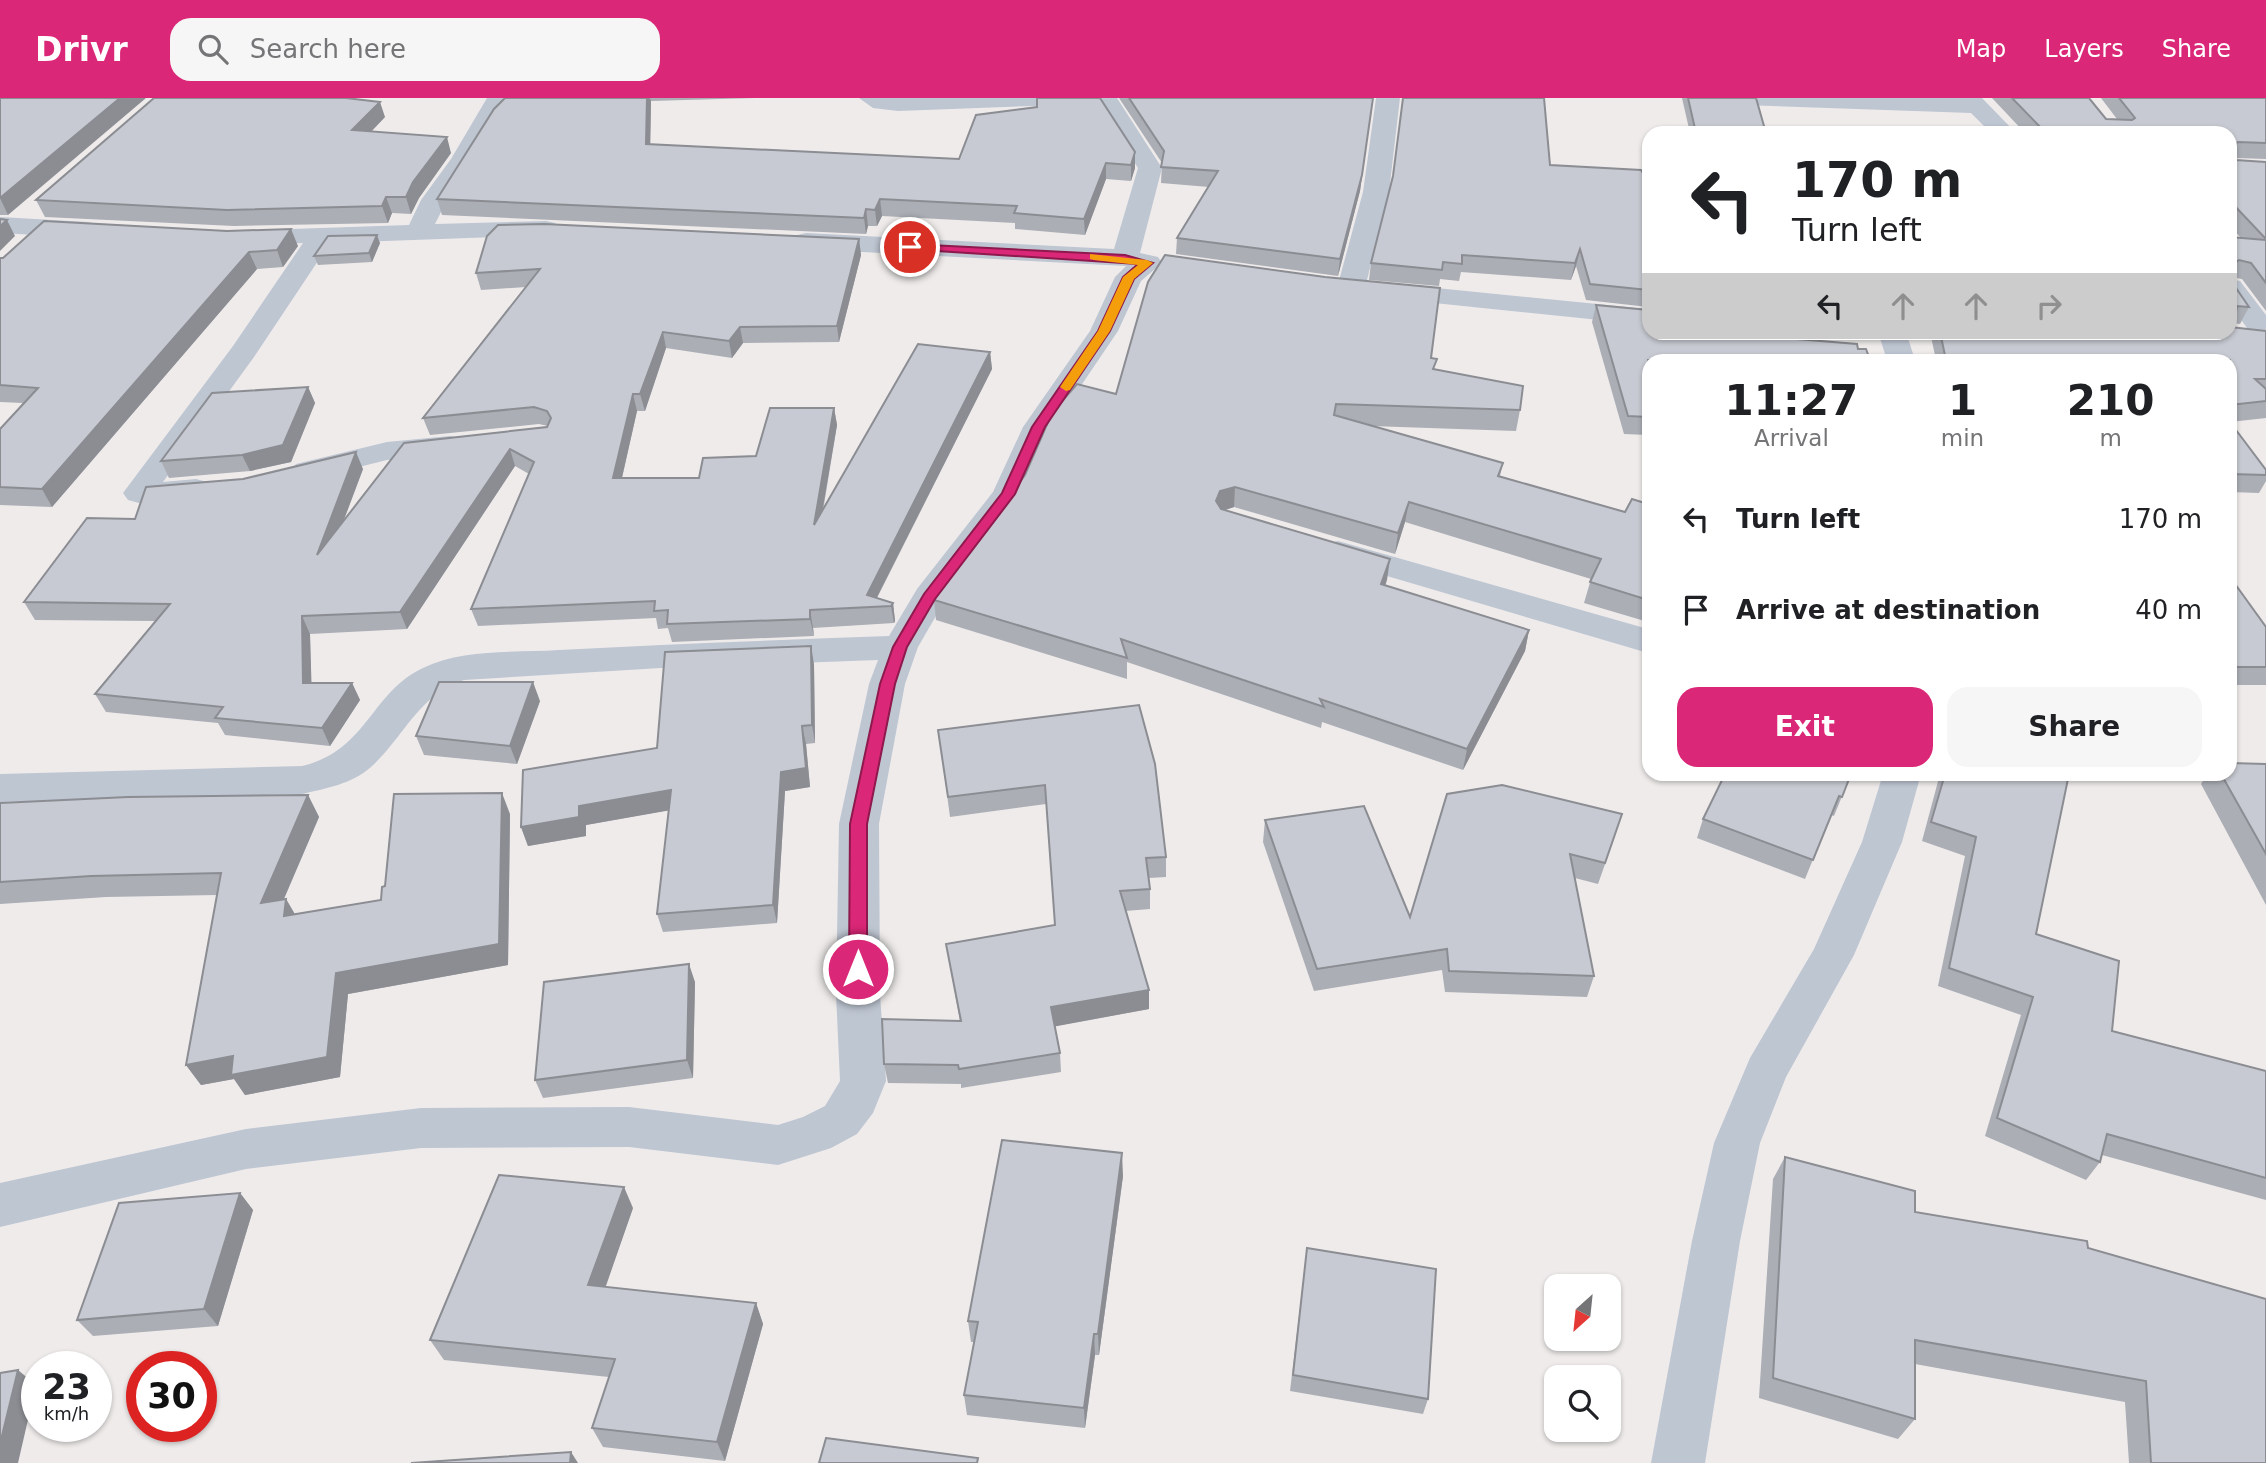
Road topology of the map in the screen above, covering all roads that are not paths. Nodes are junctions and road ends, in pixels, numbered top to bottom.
1 (499, 98) edge
2 (871, 98) edge
3 (1059, 98) edge
4 (1105, 98) edge
5 (1388, 98) edge
6 (1743, 98) edge
7 (1973, 102) edge
8 (1997, 126) edge
9 (45, 201) edge
10 (574, 230) edge
11 (112, 231) edge
12 (418, 232) junction
13 (11, 234) edge
14 (321, 236) junction
15 (220, 237) edge
16 (775, 240) edge
17 (1148, 262) junction
18 (1323, 286) edge
19 (1351, 288) junction
20 (2237, 297) edge
21 (1642, 316) edge
22 (2237, 334) edge
23 (2266, 336) edge
24 (484, 442) edge
25 (275, 478) edge
26 (222, 487) edge
27 (1313, 544) edge
28 (1642, 640) edge
29 (900, 647) junction
30 (1900, 781) edge
31 (0, 788) edge
32 (0, 1205) edge
33 (1678, 1463) edge

1 - 12 street
2 - 3 street
4 - 17 street
5 - 19 street
6 - 7 street
7 - 8 street
9 - 13 street
10 - 12 street
11 - 13 street
12 - 14 street
14 - 15 street
14 - 26 street
16 - 17 street
17 - 29 street
18 - 19 street
19 - 21 street
20 - 23 street
22 - 23 street
24 - 25 street
27 - 28 street
29 - 31 street
29 - 32 street
30 - 33 street

